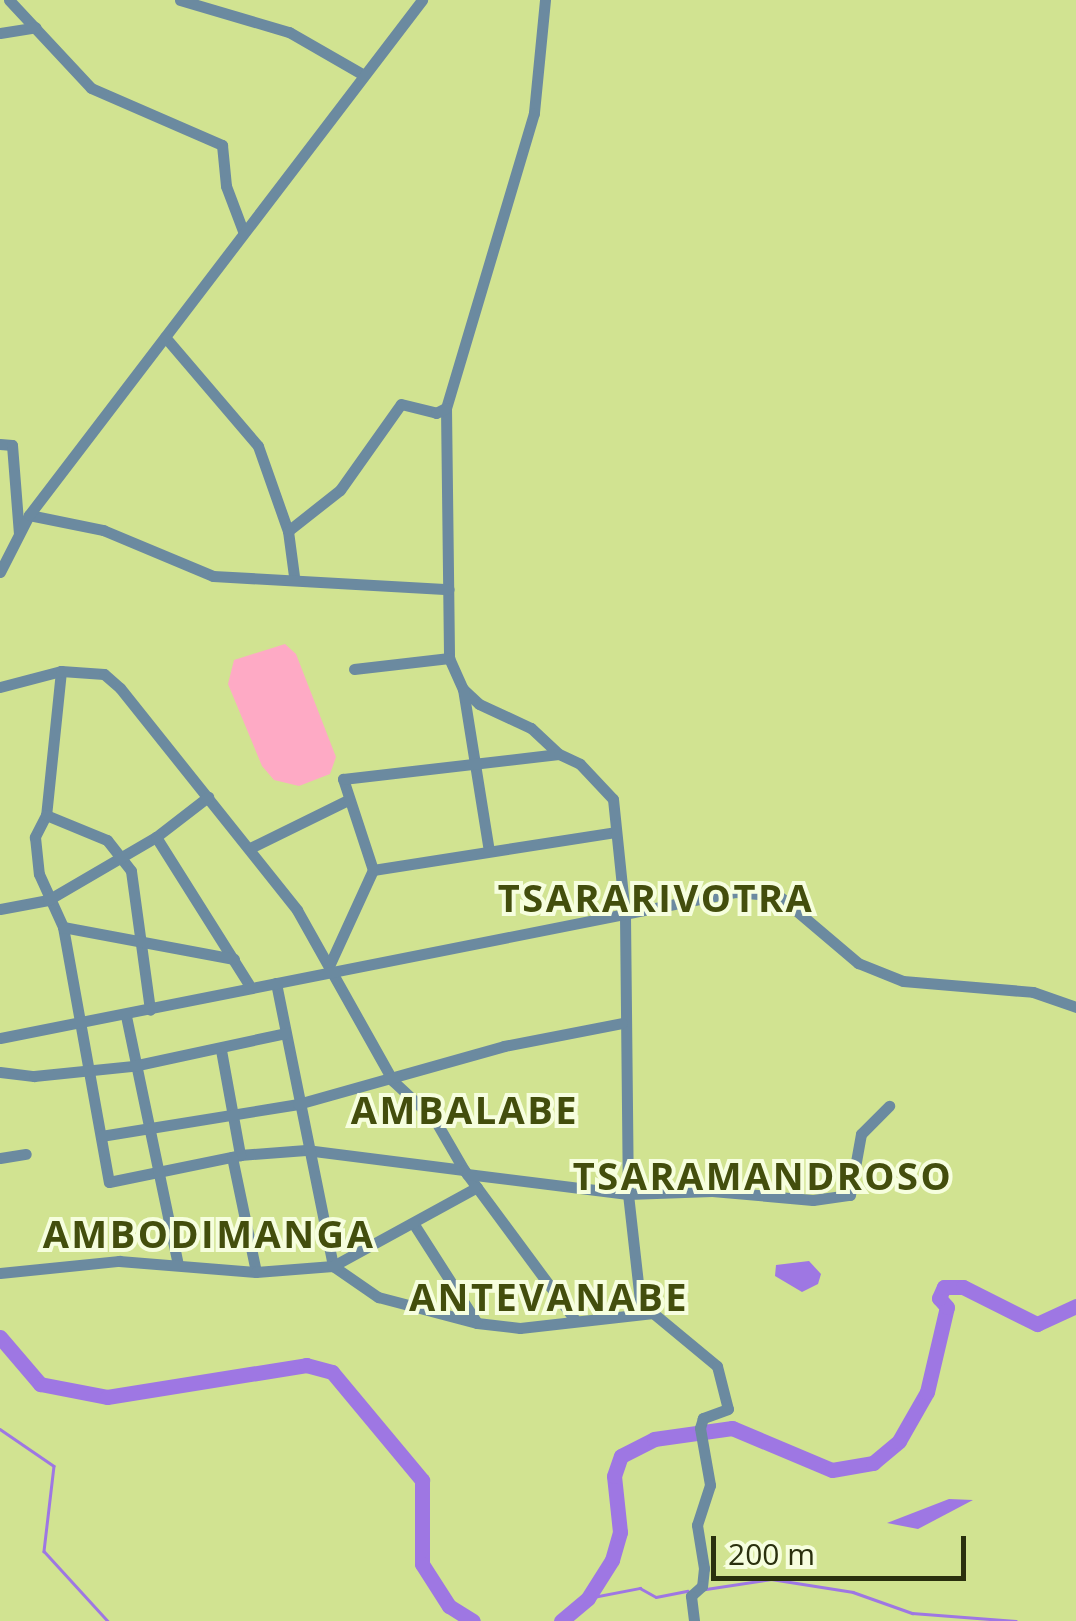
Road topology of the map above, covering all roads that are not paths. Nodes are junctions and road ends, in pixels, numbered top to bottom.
1 (9, 0) edge
2 (180, 0) edge
3 (422, 0) edge
4 (544, 0) edge
5 (36, 27) junction
6 (0, 34) edge
7 (362, 74) junction
8 (243, 231) junction
9 (165, 337) junction
10 (446, 408) junction
11 (0, 444) edge
12 (28, 516) junction
13 (288, 531) junction
14 (20, 535) junction
15 (0, 572) edge
16 (294, 576) junction
17 (449, 589) junction
18 (449, 658) junction
19 (354, 669) dead end
20 (61, 671) junction
21 (0, 687) edge
22 (462, 689) junction
23 (559, 754) junction
24 (473, 760) junction
25 (208, 797) junction
26 (348, 800) junction
27 (46, 815) junction
28 (615, 832) junction
29 (156, 837) junction
30 (250, 848) junction
31 (489, 851) junction
32 (120, 858) junction
33 (373, 870) junction
34 (48, 900) junction
35 (0, 910) edge
36 (626, 916) junction
37 (63, 927) junction
38 (138, 945) junction
39 (234, 959) junction
40 (330, 969) junction
41 (276, 983) junction
42 (251, 988) junction
43 (1076, 1007) edge
44 (150, 1010) junction
45 (126, 1016) junction
46 (81, 1023) junction
47 (622, 1024) junction
48 (285, 1033) junction
49 (0, 1038) edge
50 (222, 1050) junction
51 (133, 1066) junction
52 (88, 1071) junction
53 (0, 1072) edge
54 (393, 1081) junction
55 (298, 1104) junction
56 (889, 1106) dead end
57 (232, 1114) junction
58 (147, 1132) junction
59 (101, 1136) junction
60 (306, 1150) junction
61 (26, 1154) dead end
62 (236, 1156) junction
63 (0, 1158) edge
64 (465, 1172) junction
65 (157, 1174) junction
66 (477, 1186) junction
67 (628, 1194) junction
68 (415, 1226) junction
69 (178, 1261) junction
70 (333, 1266) junction
71 (0, 1272) edge
72 (256, 1272) junction
73 (641, 1310) junction
74 (575, 1320) junction
75 (477, 1323) junction
76 (694, 1621) edge

1 - 5 street
2 - 7 street
3 - 7 street
4 - 10 street
5 - 6 street
5 - 8 street
7 - 8 street
8 - 9 street
9 - 12 street
9 - 13 street
10 - 13 street
10 - 17 street
11 - 14 street
12 - 14 street
12 - 16 street
13 - 16 street
14 - 15 street
16 - 17 street
17 - 18 street
18 - 19 street
18 - 22 street
20 - 21 street
20 - 25 street
20 - 27 street
22 - 23 street
22 - 24 street
23 - 24 street
23 - 28 street
24 - 26 street
24 - 31 street
25 - 29 street
25 - 30 street
26 - 30 street
26 - 33 street
27 - 32 street
27 - 34 street
28 - 31 street
28 - 36 street
29 - 32 street
29 - 39 street
30 - 40 street
31 - 33 street
32 - 34 street
32 - 38 street
33 - 40 street
34 - 35 street
34 - 37 street
36 - 40 street
36 - 43 street
36 - 47 street
37 - 38 street
37 - 46 street
38 - 39 street
38 - 44 street
39 - 42 street
40 - 41 street
40 - 54 street
41 - 42 street
41 - 48 street
42 - 44 street
44 - 45 street
45 - 46 street
45 - 51 street
46 - 49 street
46 - 52 street
47 - 54 street
47 - 67 street
48 - 50 street
48 - 55 street
50 - 51 street
50 - 57 street
51 - 52 street
51 - 58 street
52 - 53 street
52 - 59 street
54 - 55 street
54 - 64 street
55 - 57 street
55 - 60 street
56 - 67 street
57 - 58 street
57 - 62 street
58 - 59 street
58 - 65 street
59 - 65 street
60 - 62 street
60 - 64 street
60 - 70 street
61 - 63 street
62 - 65 street
62 - 72 street
64 - 66 street
64 - 67 street
65 - 69 street
66 - 68 street
66 - 74 street
67 - 73 street
68 - 70 street
68 - 75 street
69 - 71 street
69 - 72 street
70 - 72 street
70 - 75 street
73 - 74 street
73 - 76 street
74 - 75 street

